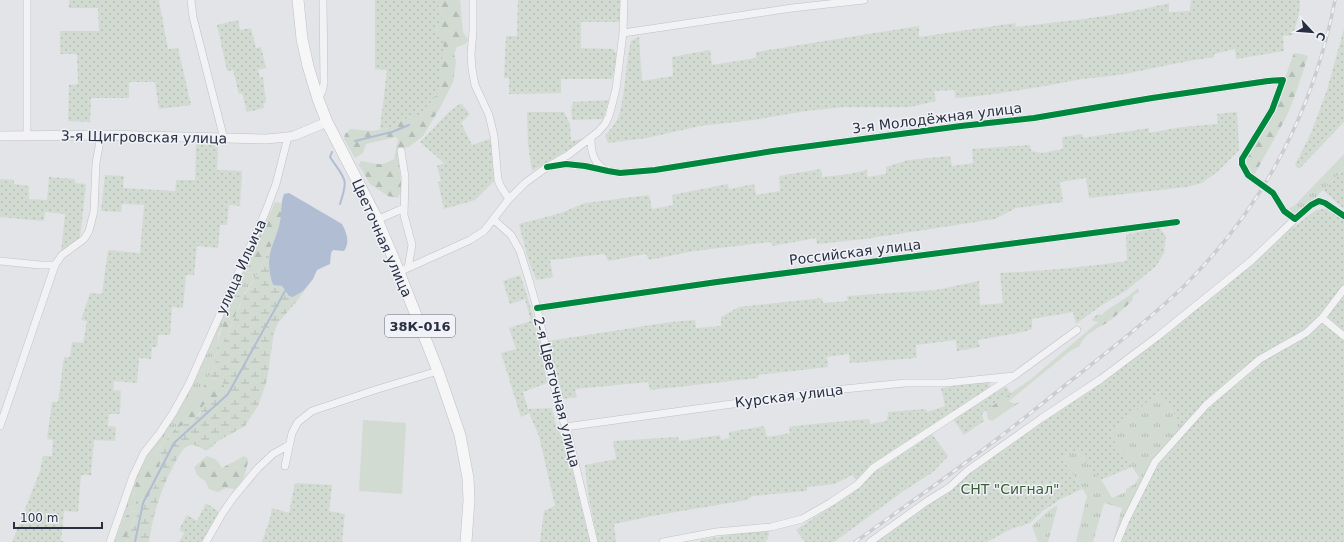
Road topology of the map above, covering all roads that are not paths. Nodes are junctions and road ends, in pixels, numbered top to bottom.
1 (27, 0) edge
2 (191, 0) edge
3 (298, 0) edge
4 (323, 0) edge
5 (473, 0) edge
6 (624, 0) edge
7 (864, 0) edge
8 (623, 33) junction
9 (318, 99) junction
10 (327, 122) junction
11 (101, 135) junction
12 (0, 136) edge
13 (27, 136) junction
14 (288, 138) junction
15 (224, 139) junction
16 (591, 139) junction
17 (400, 151) dead end
18 (547, 168) junction
19 (608, 171) junction
20 (509, 199) junction
21 (404, 208) junction
22 (1344, 216) edge
23 (493, 219) junction
24 (1295, 219) junction
25 (377, 220) junction
26 (1176, 222) dead end
27 (0, 261) edge
28 (55, 265) junction
29 (403, 270) junction
30 (1344, 289) edge
31 (537, 308) junction
32 (1322, 318) junction
33 (1077, 330) dead end
34 (1344, 336) edge
35 (438, 371) junction
36 (1014, 376) junction
37 (0, 426) edge
38 (565, 427) junction
39 (289, 445) junction
40 (285, 466) dead end
41 (110, 542) edge
42 (206, 542) edge
43 (466, 542) edge
44 (594, 542) edge
45 (663, 542) edge
46 (870, 542) edge
47 (1117, 542) edge

1 - 13 street
2 - 15 street
3 - 9 main road
4 - 9 street
5 - 20 street
6 - 8 street
7 - 8 street
8 - 16 street
9 - 10 main road
10 - 14 street
10 - 25 main road, Цветочная улица / 38К-016
11 - 13 street, 3-я Щигровская улица
11 - 15 street, 3-я Щигровская улица
11 - 28 street
12 - 13 street, 3-я Щигровская улица
14 - 15 street, 3-я Щигровская улица
14 - 41 street, улица Ильича
16 - 18 street
16 - 19 street
17 - 21 street
18 - 19 street, 3-я Молодёжная улица
18 - 20 street
19 - 24 street, 3-я Молодёжная улица
20 - 23 street
21 - 25 street
21 - 29 street
22 - 24 street
23 - 29 street
23 - 31 street, 2-я Цветочная улица
24 - 46 street
25 - 29 main road, Цветочная улица / 38К-016
26 - 31 street, Российская улица
27 - 28 street
28 - 37 street
29 - 35 main road, Цветочная улица / 38К-016
30 - 32 street
31 - 38 street, 2-я Цветочная улица
32 - 34 street
32 - 47 street
33 - 36 street
35 - 39 street
35 - 43 main road, Цветочная улица / 38К-016
36 - 38 street, Курская улица
36 - 45 street
38 - 44 street, 2-я Цветочная улица
39 - 40 street
39 - 42 street

